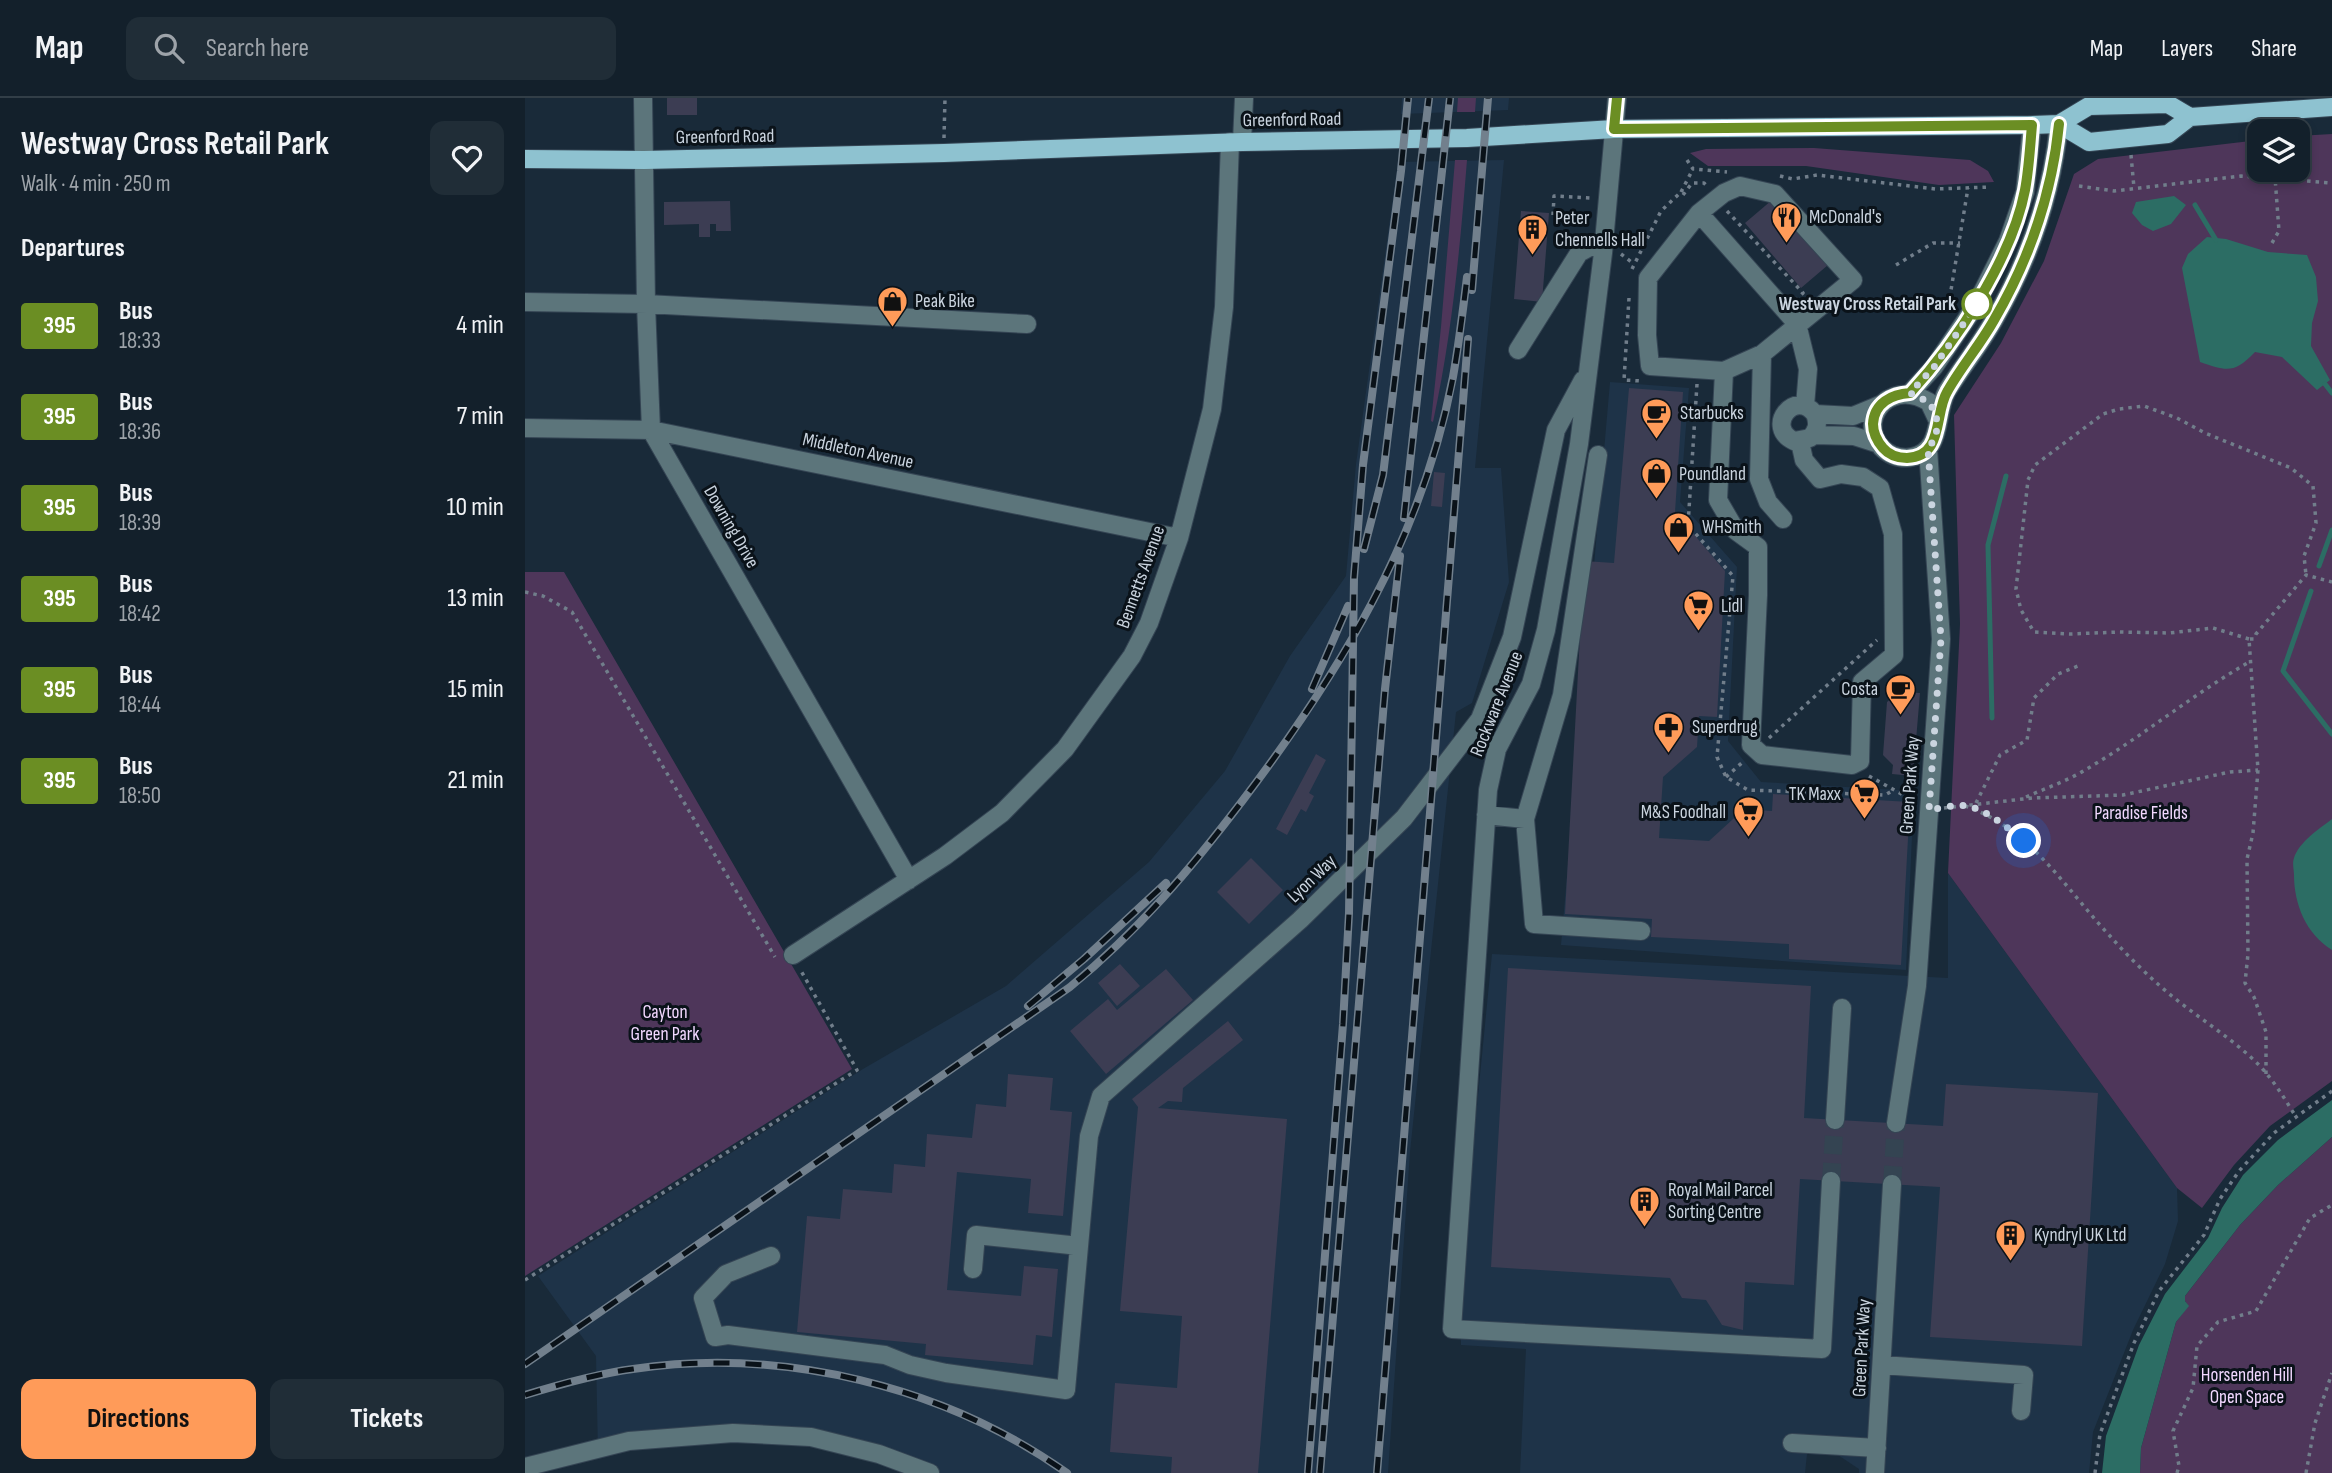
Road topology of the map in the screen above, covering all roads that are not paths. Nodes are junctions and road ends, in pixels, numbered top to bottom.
1 (643, 98) edge
2 (1244, 98) edge
3 (1617, 98) edge
4 (2332, 107) edge
5 (2190, 117) junction
6 (2059, 124) junction
7 (2032, 125) junction
8 (1614, 129) junction
9 (1236, 142) junction
10 (525, 159) edge
11 (644, 160) junction
12 (1699, 213) junction
13 (1604, 239) junction
14 (525, 302) edge
15 (646, 304) junction
16 (1027, 324) dead end
17 (1797, 324) junction
18 (1518, 350) dead end
19 (1762, 354) junction
20 (1588, 371) junction
21 (1724, 372) junction
22 (1910, 393) junction
23 (1882, 404) junction
24 (1810, 410) junction
25 (1938, 421) junction
26 (525, 428) edge
27 (651, 429) junction
28 (1807, 438) junction
29 (1879, 444) junction
30 (1928, 449) junction
31 (1598, 455) dead end
32 (1783, 519) dead end
33 (1179, 538) junction
34 (1486, 815) junction
35 (1525, 819) junction
36 (909, 880) junction
37 (1641, 931) dead end
38 (796, 959) road end
39 (1842, 1008) dead end
40 (1835, 1120) tunnel mouth
41 (1896, 1123) tunnel mouth
42 (1831, 1181) tunnel mouth
43 (1892, 1184) tunnel mouth
44 (1079, 1246) junction
45 (771, 1256) dead end
46 (973, 1269) dead end
47 (1882, 1365) junction
48 (2021, 1411) dead end
49 (1792, 1443) dead end
50 (1877, 1448) junction
51 (525, 1467) edge
52 (930, 1473) edge
53 (1875, 1473) edge

1 - 11 street, Downing Drive
2 - 9 street, Bennetts Avenue
3 - 8 street, Rockware Avenue
4 - 5 main road, Greenford Road
5 - 6 main road, Greenford Road
5 - 6 main road, Greenford Road
6 - 7 main road, Greenford Road
6 - 25 street, Green Park Way
7 - 8 main road, Greenford Road
7 - 22 street
8 - 9 main road, Greenford Road
8 - 13 street, Rockware Avenue
9 - 11 main road, Greenford Road
9 - 33 street, Bennetts Avenue
10 - 11 main road, Greenford Road
11 - 15 street, Downing Drive
12 - 17 street
12 - 17 street
12 - 21 street
13 - 18 street
13 - 20 street, Rockware Avenue
14 - 15 street
15 - 16 street
15 - 27 street, Downing Drive
17 - 19 street
17 - 24 street
19 - 21 street
19 - 32 street
20 - 34 street, Rockware Avenue
20 - 44 street, Lyon Way
21 - 28 street
22 - 23 street
22 - 25 street
23 - 24 street
23 - 29 street
24 - 28 street
24 - 28 street
25 - 30 street, Green Park Way
26 - 27 street, Middleton Avenue
27 - 33 street, Middleton Avenue
27 - 36 street, Downing Drive
28 - 29 street
29 - 30 street
30 - 41 street, Green Park Way
31 - 35 street
33 - 36 street, Bennetts Avenue
34 - 35 street
34 - 42 street, Rockware Avenue
35 - 37 street
36 - 38 street, Bennetts Avenue
39 - 40 street
43 - 47 street, Green Park Way
44 - 45 street, Lyon Way
44 - 46 street
47 - 48 street
47 - 50 street, Green Park Way
49 - 50 street
50 - 53 street, Green Park Way
51 - 52 street

